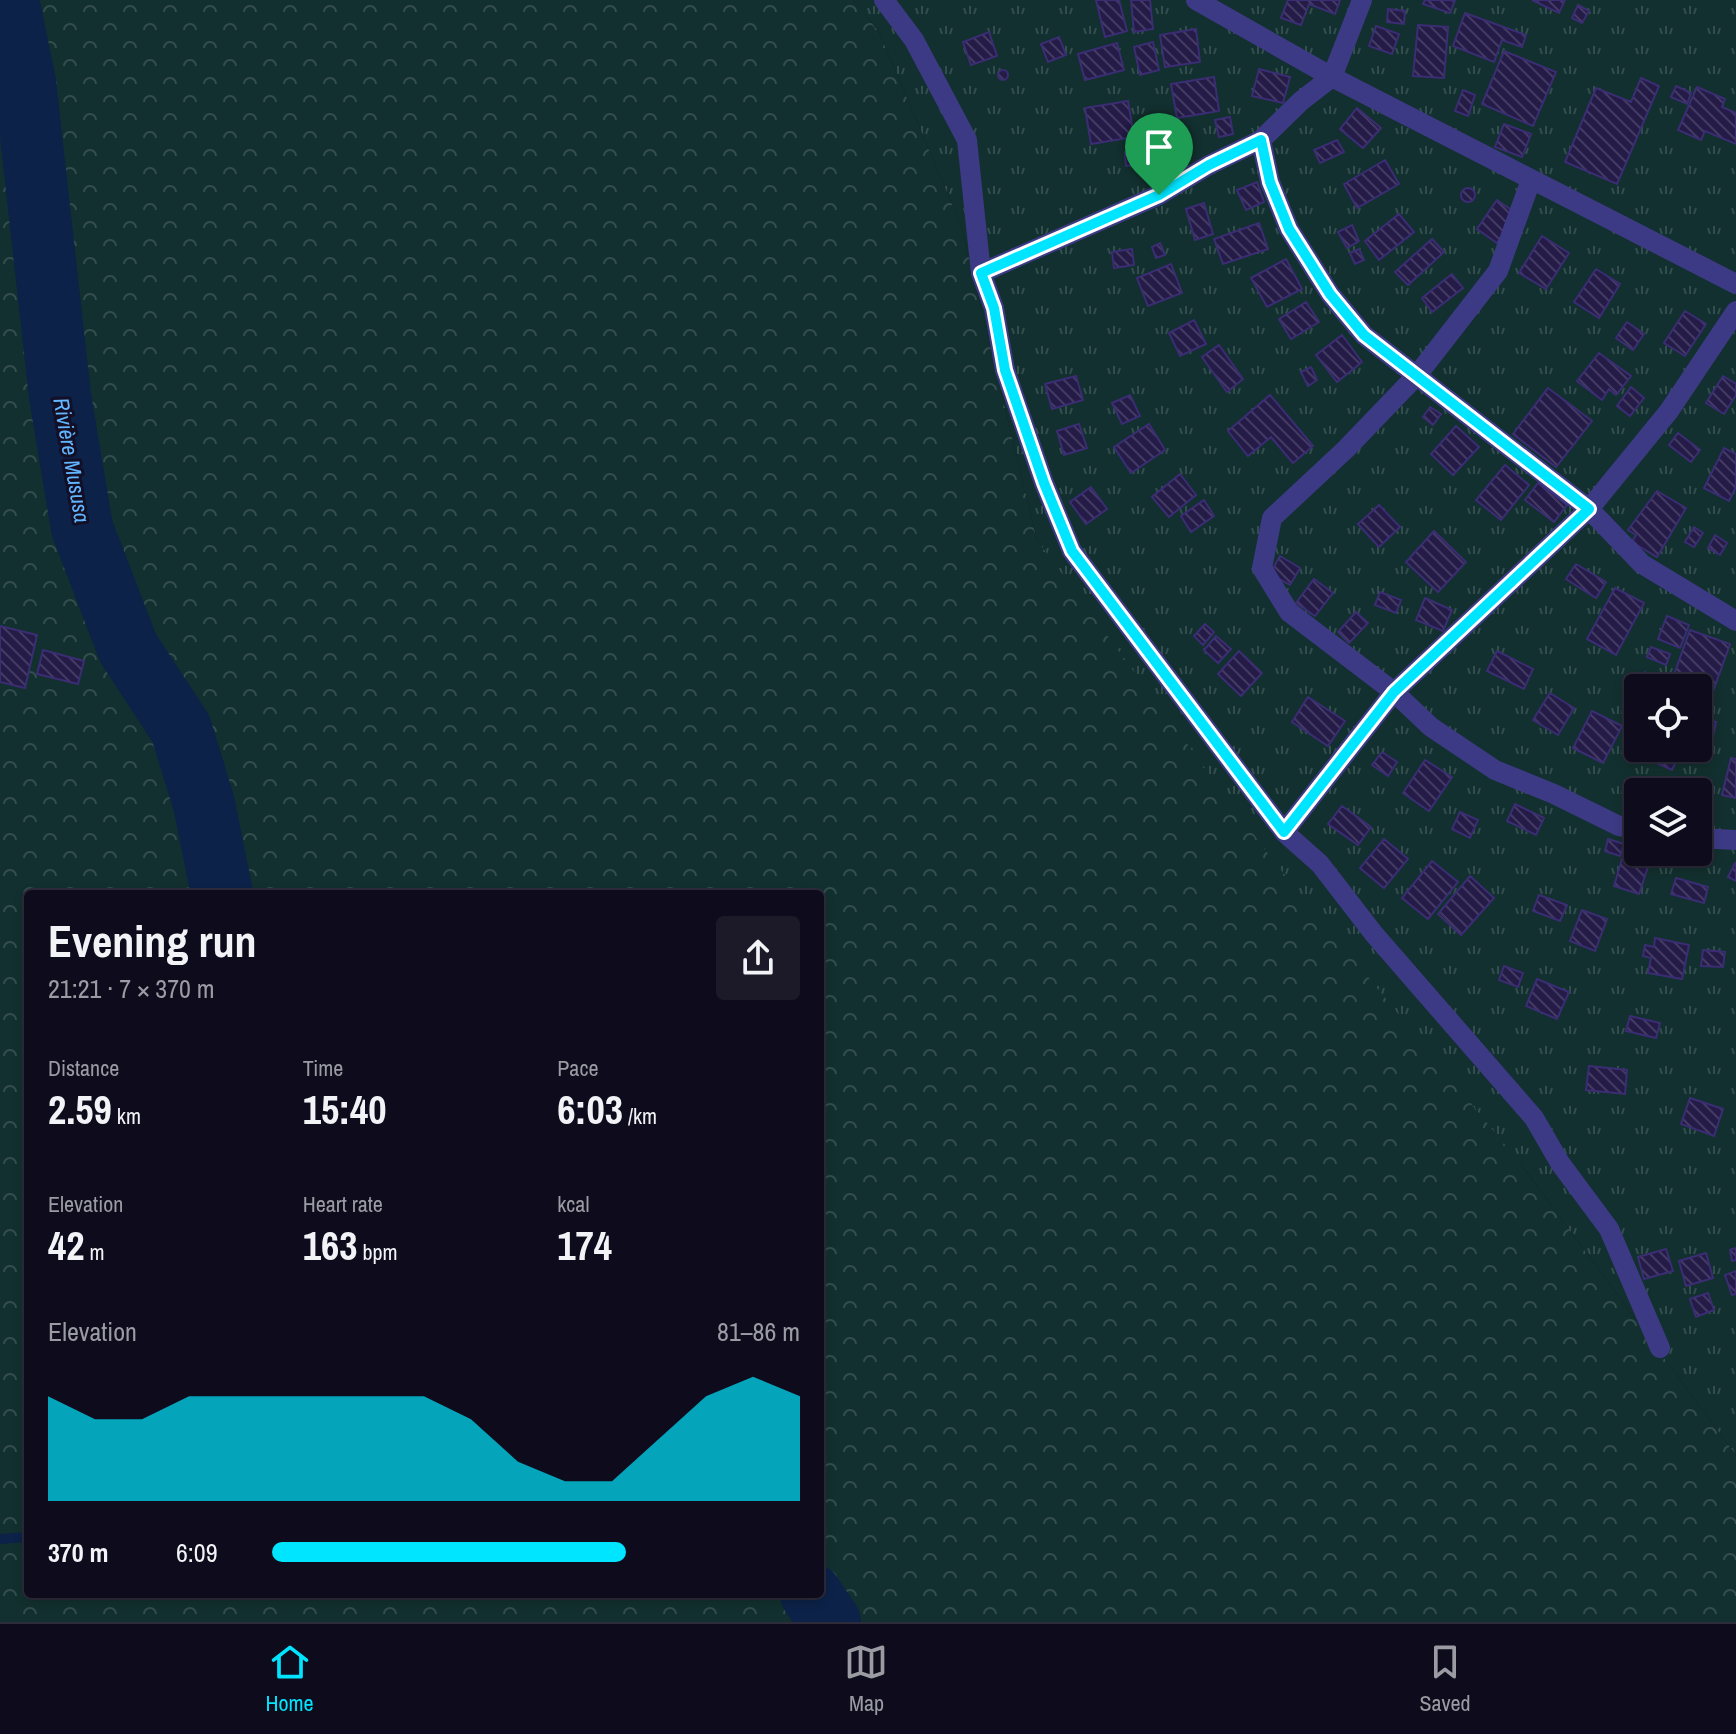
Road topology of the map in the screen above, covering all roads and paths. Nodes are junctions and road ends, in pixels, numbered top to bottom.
1 (884, 0) edge
2 (1196, 0) edge
3 (1362, 0) edge
4 (1332, 77) junction
5 (1261, 140) junction
6 (1531, 180) junction
7 (981, 273) junction
8 (1736, 284) edge
9 (1736, 311) edge
10 (1418, 374) junction
11 (1589, 509) junction
12 (1736, 621) edge
13 (1394, 692) junction
14 (1624, 827) edge
15 (1284, 832) junction
16 (1712, 839) edge
17 (1736, 840) edge
18 (1660, 1348) dead end

1 - 7 street
2 - 4 street
3 - 4 street
4 - 5 street
4 - 6 street
5 - 7 street
5 - 10 street
6 - 8 street
6 - 10 street
7 - 15 street
9 - 11 street
10 - 11 street
10 - 13 street
11 - 12 street
11 - 13 street
13 - 14 street
13 - 15 street
15 - 18 street
16 - 17 street

